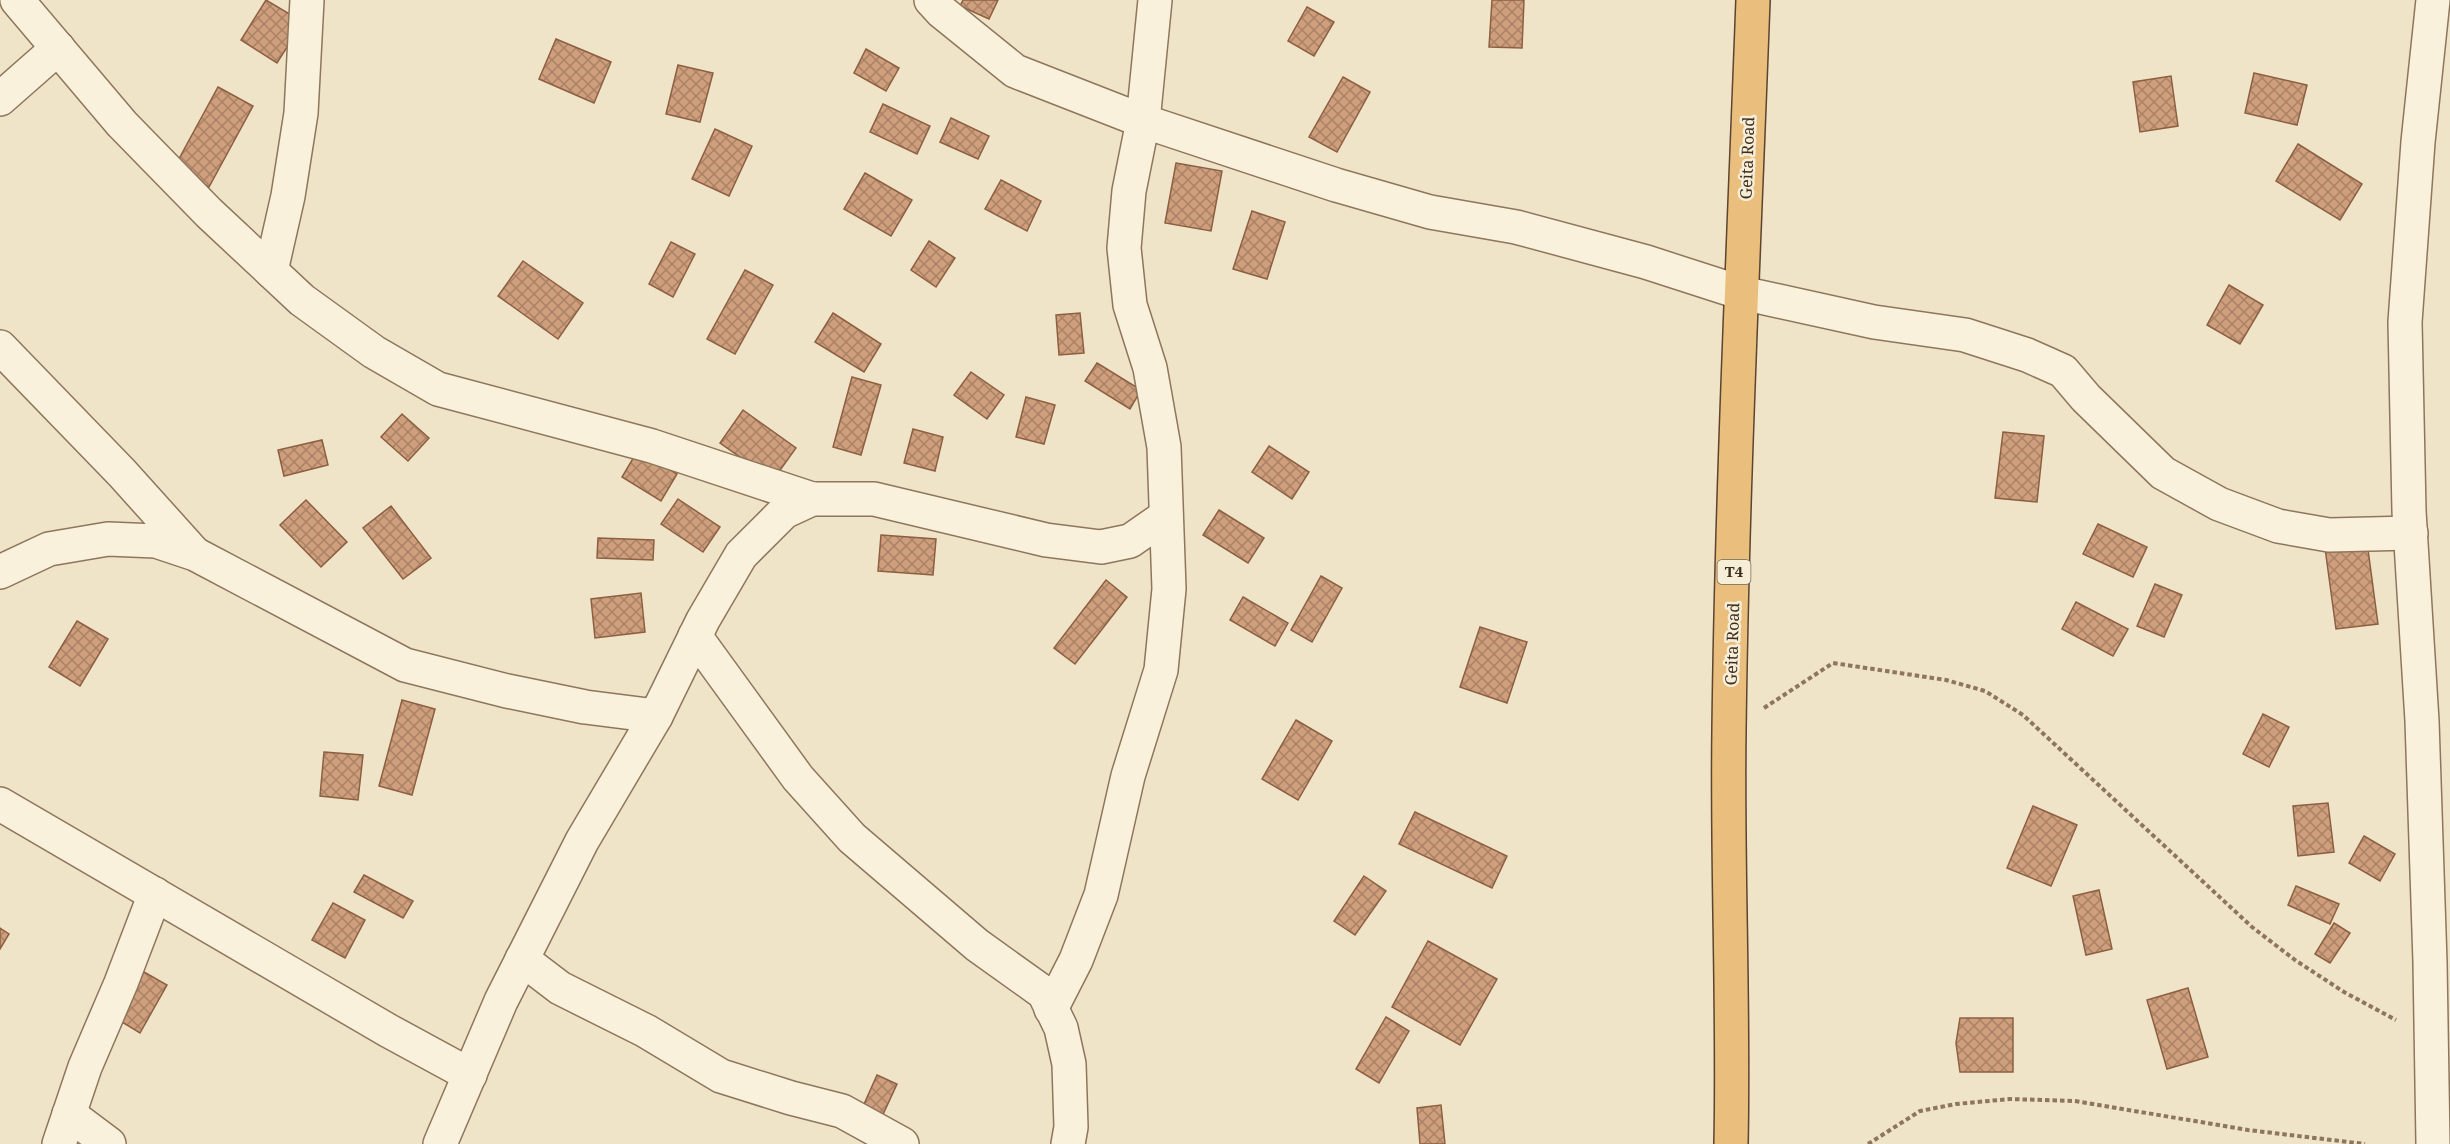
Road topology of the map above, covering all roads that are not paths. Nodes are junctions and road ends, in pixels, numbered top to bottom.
1 (17, 0) edge
2 (307, 0) edge
3 (931, 0) edge
4 (1155, 0) edge
5 (1753, 0) edge
6 (2432, 0) edge
7 (58, 48) junction
8 (0, 99) edge
9 (1143, 122) junction
10 (271, 271) junction
11 (1742, 293) junction
12 (0, 346) edge
13 (812, 499) junction
14 (1166, 516) junction
15 (2411, 533) junction
16 (195, 554) junction
17 (1, 573) edge
18 (695, 636) junction
19 (656, 716) junction
20 (0, 804) edge
21 (155, 894) junction
22 (522, 959) junction
23 (1051, 1009) junction
24 (470, 1075) junction
25 (64, 1129) edge
26 (109, 1144) edge
27 (440, 1144) edge
28 (902, 1144) edge
29 (1068, 1144) edge
30 (1731, 1144) edge
31 (2433, 1144) edge

1 - 7 street
2 - 10 street
3 - 9 street
4 - 9 street
5 - 11 highway, Geita Road / T4
6 - 15 street
7 - 8 street
7 - 10 street
9 - 11 street
9 - 14 street
10 - 13 street
11 - 15 street
11 - 30 highway, Geita Road / T4
12 - 16 street
13 - 14 street
13 - 18 street
14 - 23 street
15 - 31 street
16 - 17 street
16 - 19 street
18 - 19 street
18 - 23 street
19 - 22 street
20 - 21 street
21 - 24 street
21 - 25 street
22 - 24 street
22 - 28 street
23 - 29 street
24 - 27 street
25 - 26 street

